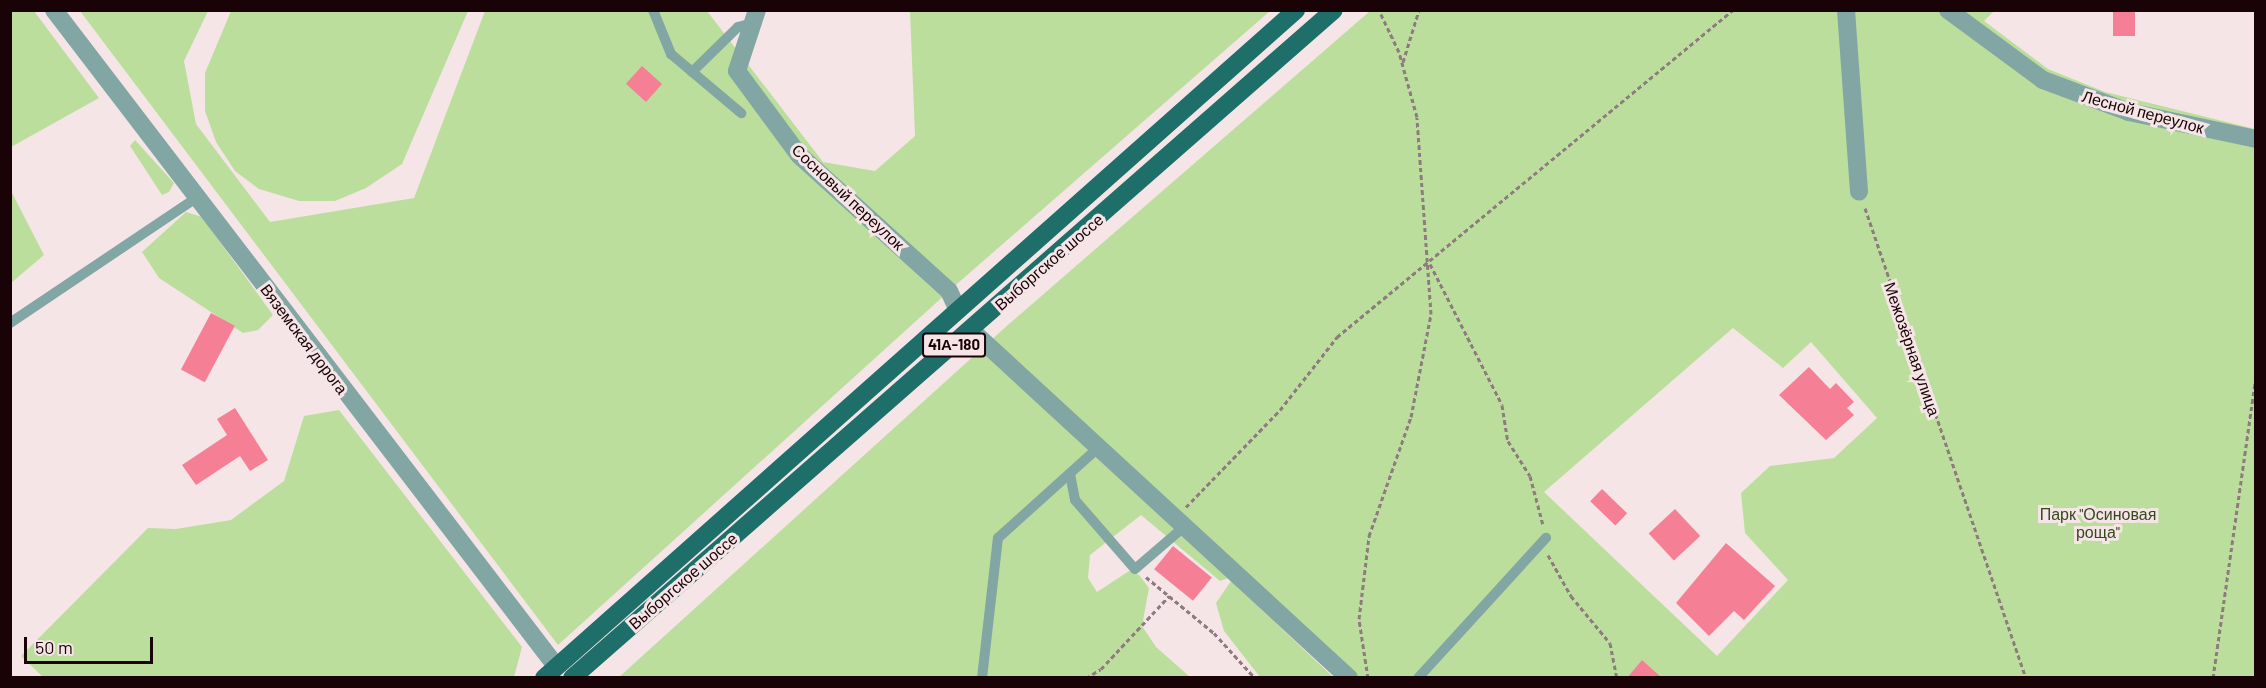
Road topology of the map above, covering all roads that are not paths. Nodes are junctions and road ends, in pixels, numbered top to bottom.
1 (54, 10) edge
2 (653, 10) edge
3 (1296, 10) edge
4 (1334, 10) edge
5 (1846, 10) edge
6 (1948, 10) edge
7 (755, 17) edge
8 (692, 72) junction
9 (741, 112) dead end
10 (2256, 139) edge
11 (1859, 192) road end
12 (196, 198) junction
13 (958, 310) junction
14 (10, 323) edge
15 (971, 330) junction
16 (1099, 447) junction
17 (1070, 474) junction
18 (1181, 522) junction
19 (1544, 540) road end
20 (550, 672) edge
21 (572, 678) edge
22 (982, 678) edge
23 (1349, 678) edge
24 (1418, 678) edge

1 - 12 street, Вяземская дорога
2 - 8 lane
3 - 13 main road, Выборгское шоссе / 41А-180
4 - 15 main road, Выборгское шоссе / 41А-180
5 - 11 street
6 - 10 street, Лесной переулок
7 - 8 lane
7 - 13 street, Сосновый переулок
8 - 9 lane
12 - 14 lane
12 - 20 street, Вяземская дорога
13 - 20 main road, Выборгское шоссе / 41А-180
15 - 16 street
15 - 21 main road, Выборгское шоссе / 41А-180
16 - 17 lane
16 - 18 street
17 - 18 lane
17 - 22 lane
18 - 23 street
19 - 24 lane

